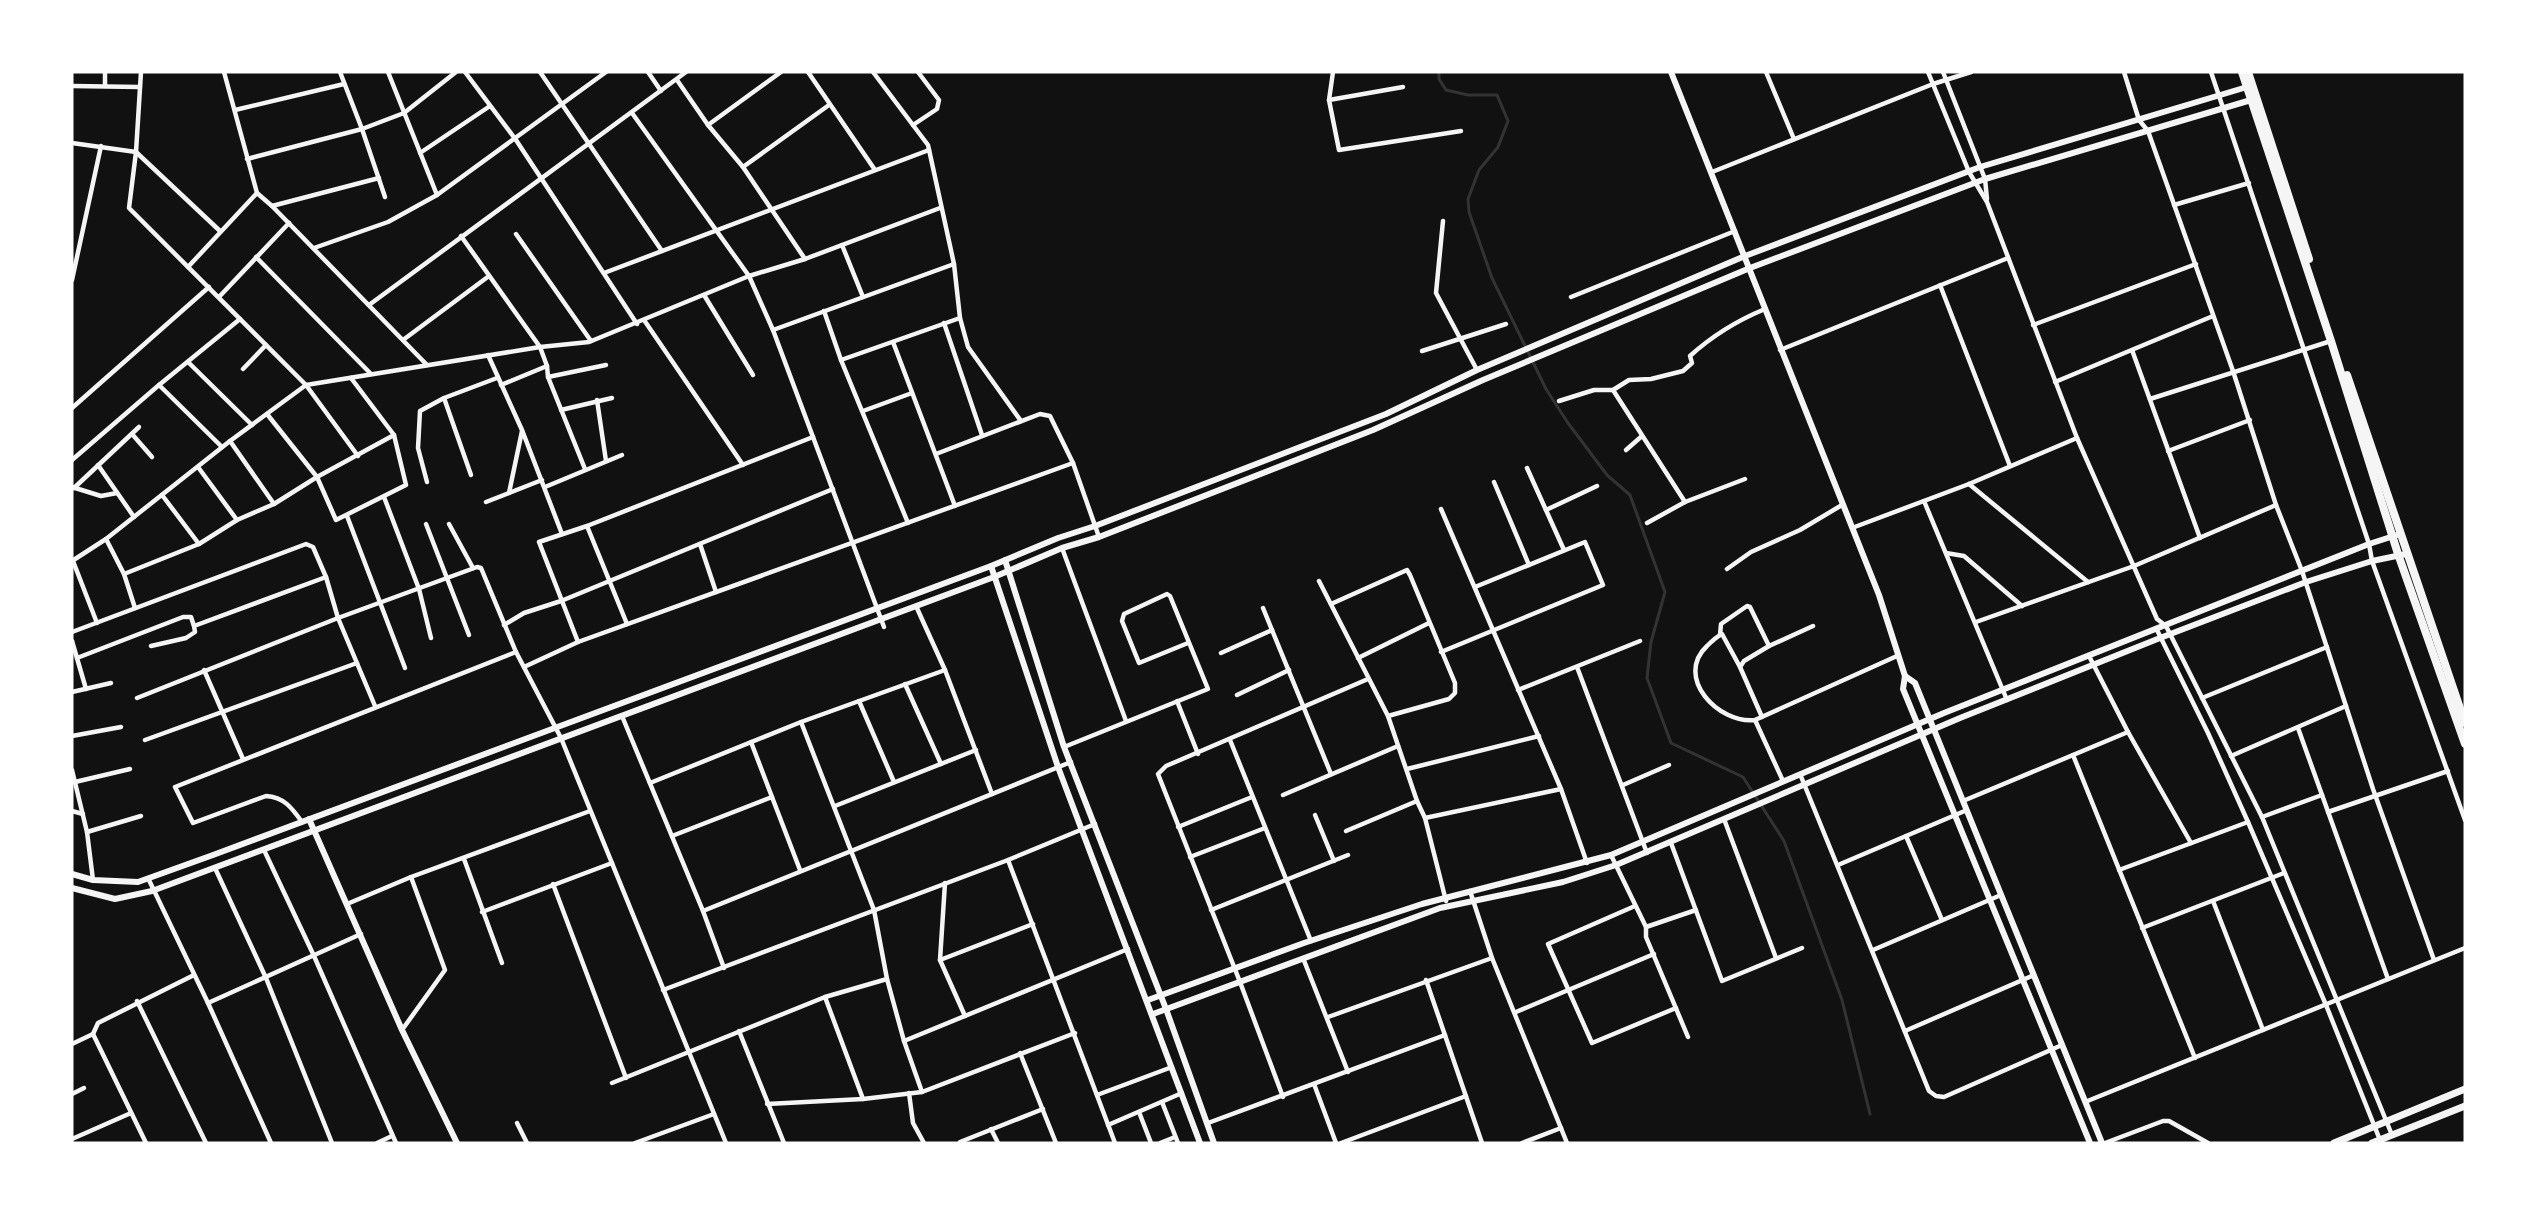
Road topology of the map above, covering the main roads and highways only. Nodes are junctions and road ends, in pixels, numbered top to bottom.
1 (2242, 72) edge
2 (2248, 72) edge
3 (2396, 535) junction
4 (2402, 554) junction
5 (2465, 723) edge
6 (2465, 744) edge
7 (2465, 1089) edge
8 (2465, 1106) edge
9 (2376, 1141) edge
10 (2334, 1143) edge

1 - 3 main road
2 - 3 main road
3 - 4 main road
4 - 5 main road
4 - 6 main road
7 - 10 main road
8 - 9 main road

